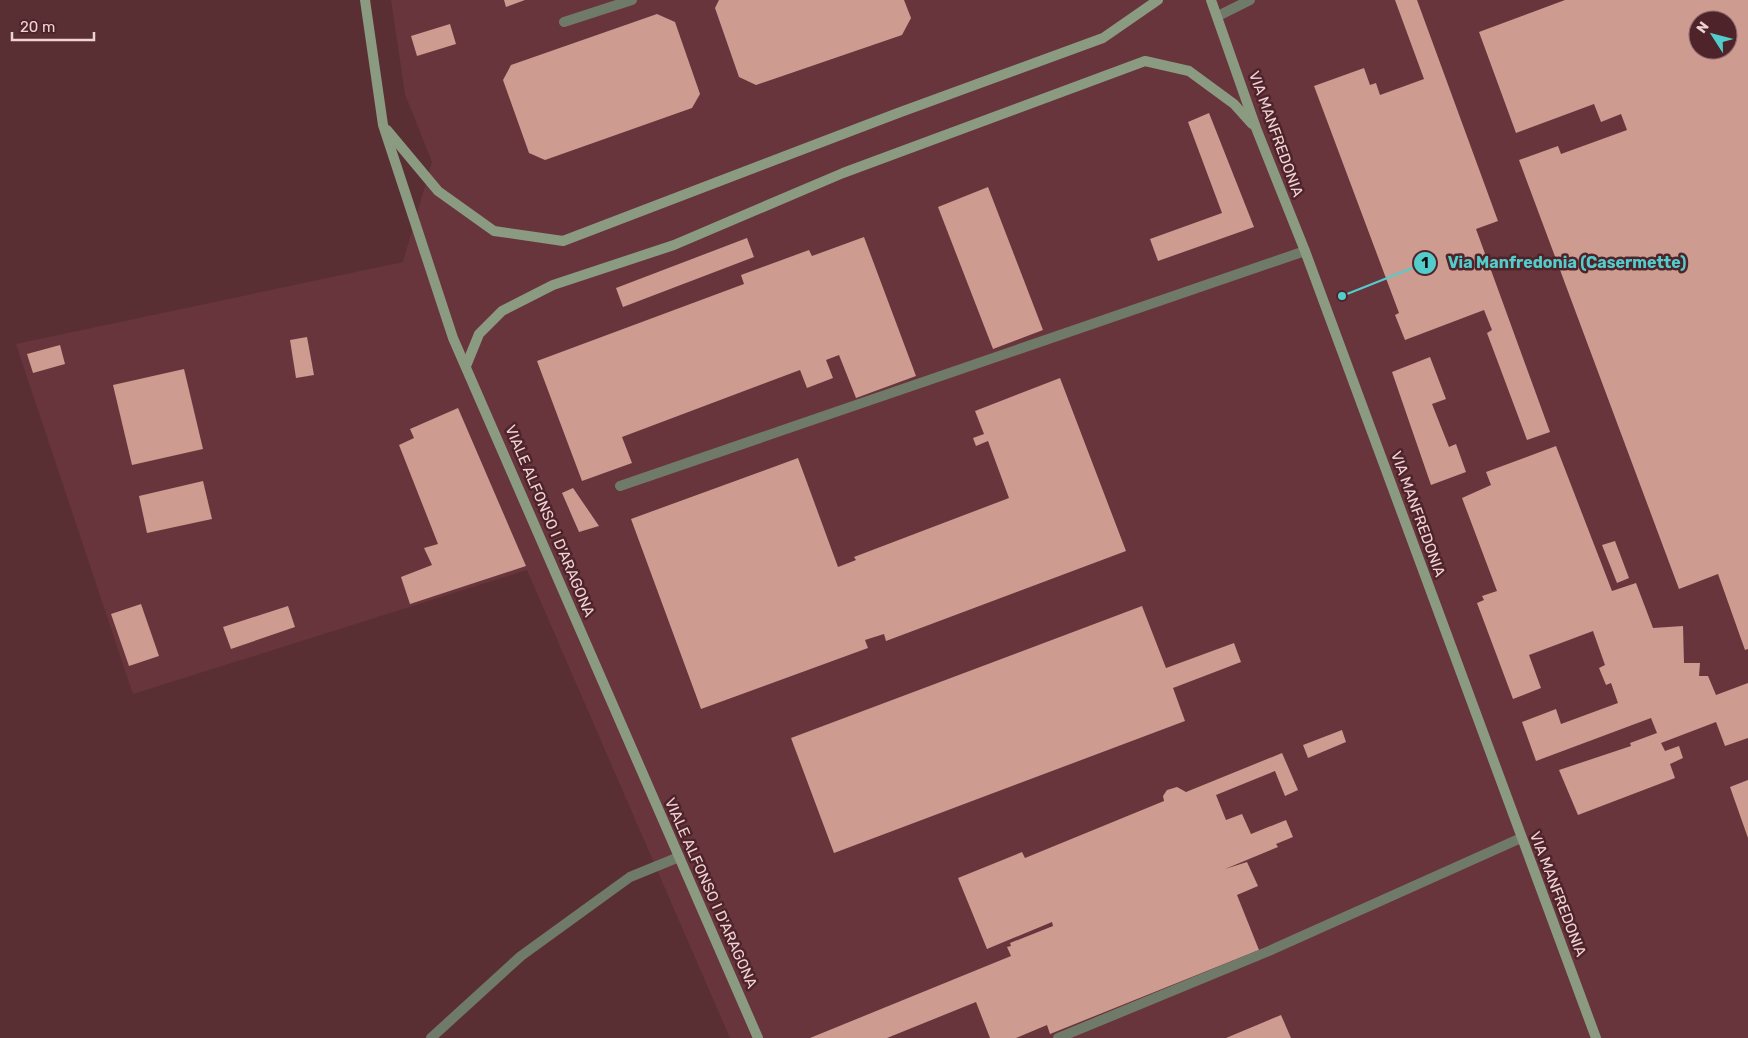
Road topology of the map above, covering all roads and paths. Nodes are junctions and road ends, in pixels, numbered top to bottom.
1 (365, 0) edge
2 (632, 0) edge
3 (1158, 0) edge
4 (1211, 0) edge
5 (1250, 0) edge
6 (1218, 16) junction
7 (564, 22) dead end
8 (384, 125) junction
9 (1256, 128) junction
10 (1305, 251) junction
11 (466, 366) junction
12 (620, 486) dead end
13 (1521, 838) junction
14 (679, 857) junction
15 (431, 1038) edge
16 (758, 1038) edge
17 (1058, 1038) edge
18 (1596, 1038) edge

1 - 8 main road, VIALE ALFONSO I D'ARAGONA
2 - 7 street
3 - 8 main road
4 - 6 main road, VIA MANFREDONIA
5 - 6 street
6 - 9 main road, VIA MANFREDONIA
8 - 11 main road, VIALE ALFONSO I D'ARAGONA
9 - 10 main road, VIA MANFREDONIA
9 - 11 main road
10 - 12 street
10 - 13 main road, VIA MANFREDONIA
11 - 14 main road, VIALE ALFONSO I D'ARAGONA
13 - 17 street
13 - 18 main road, VIA MANFREDONIA
14 - 15 street
14 - 16 main road, VIALE ALFONSO I D'ARAGONA

